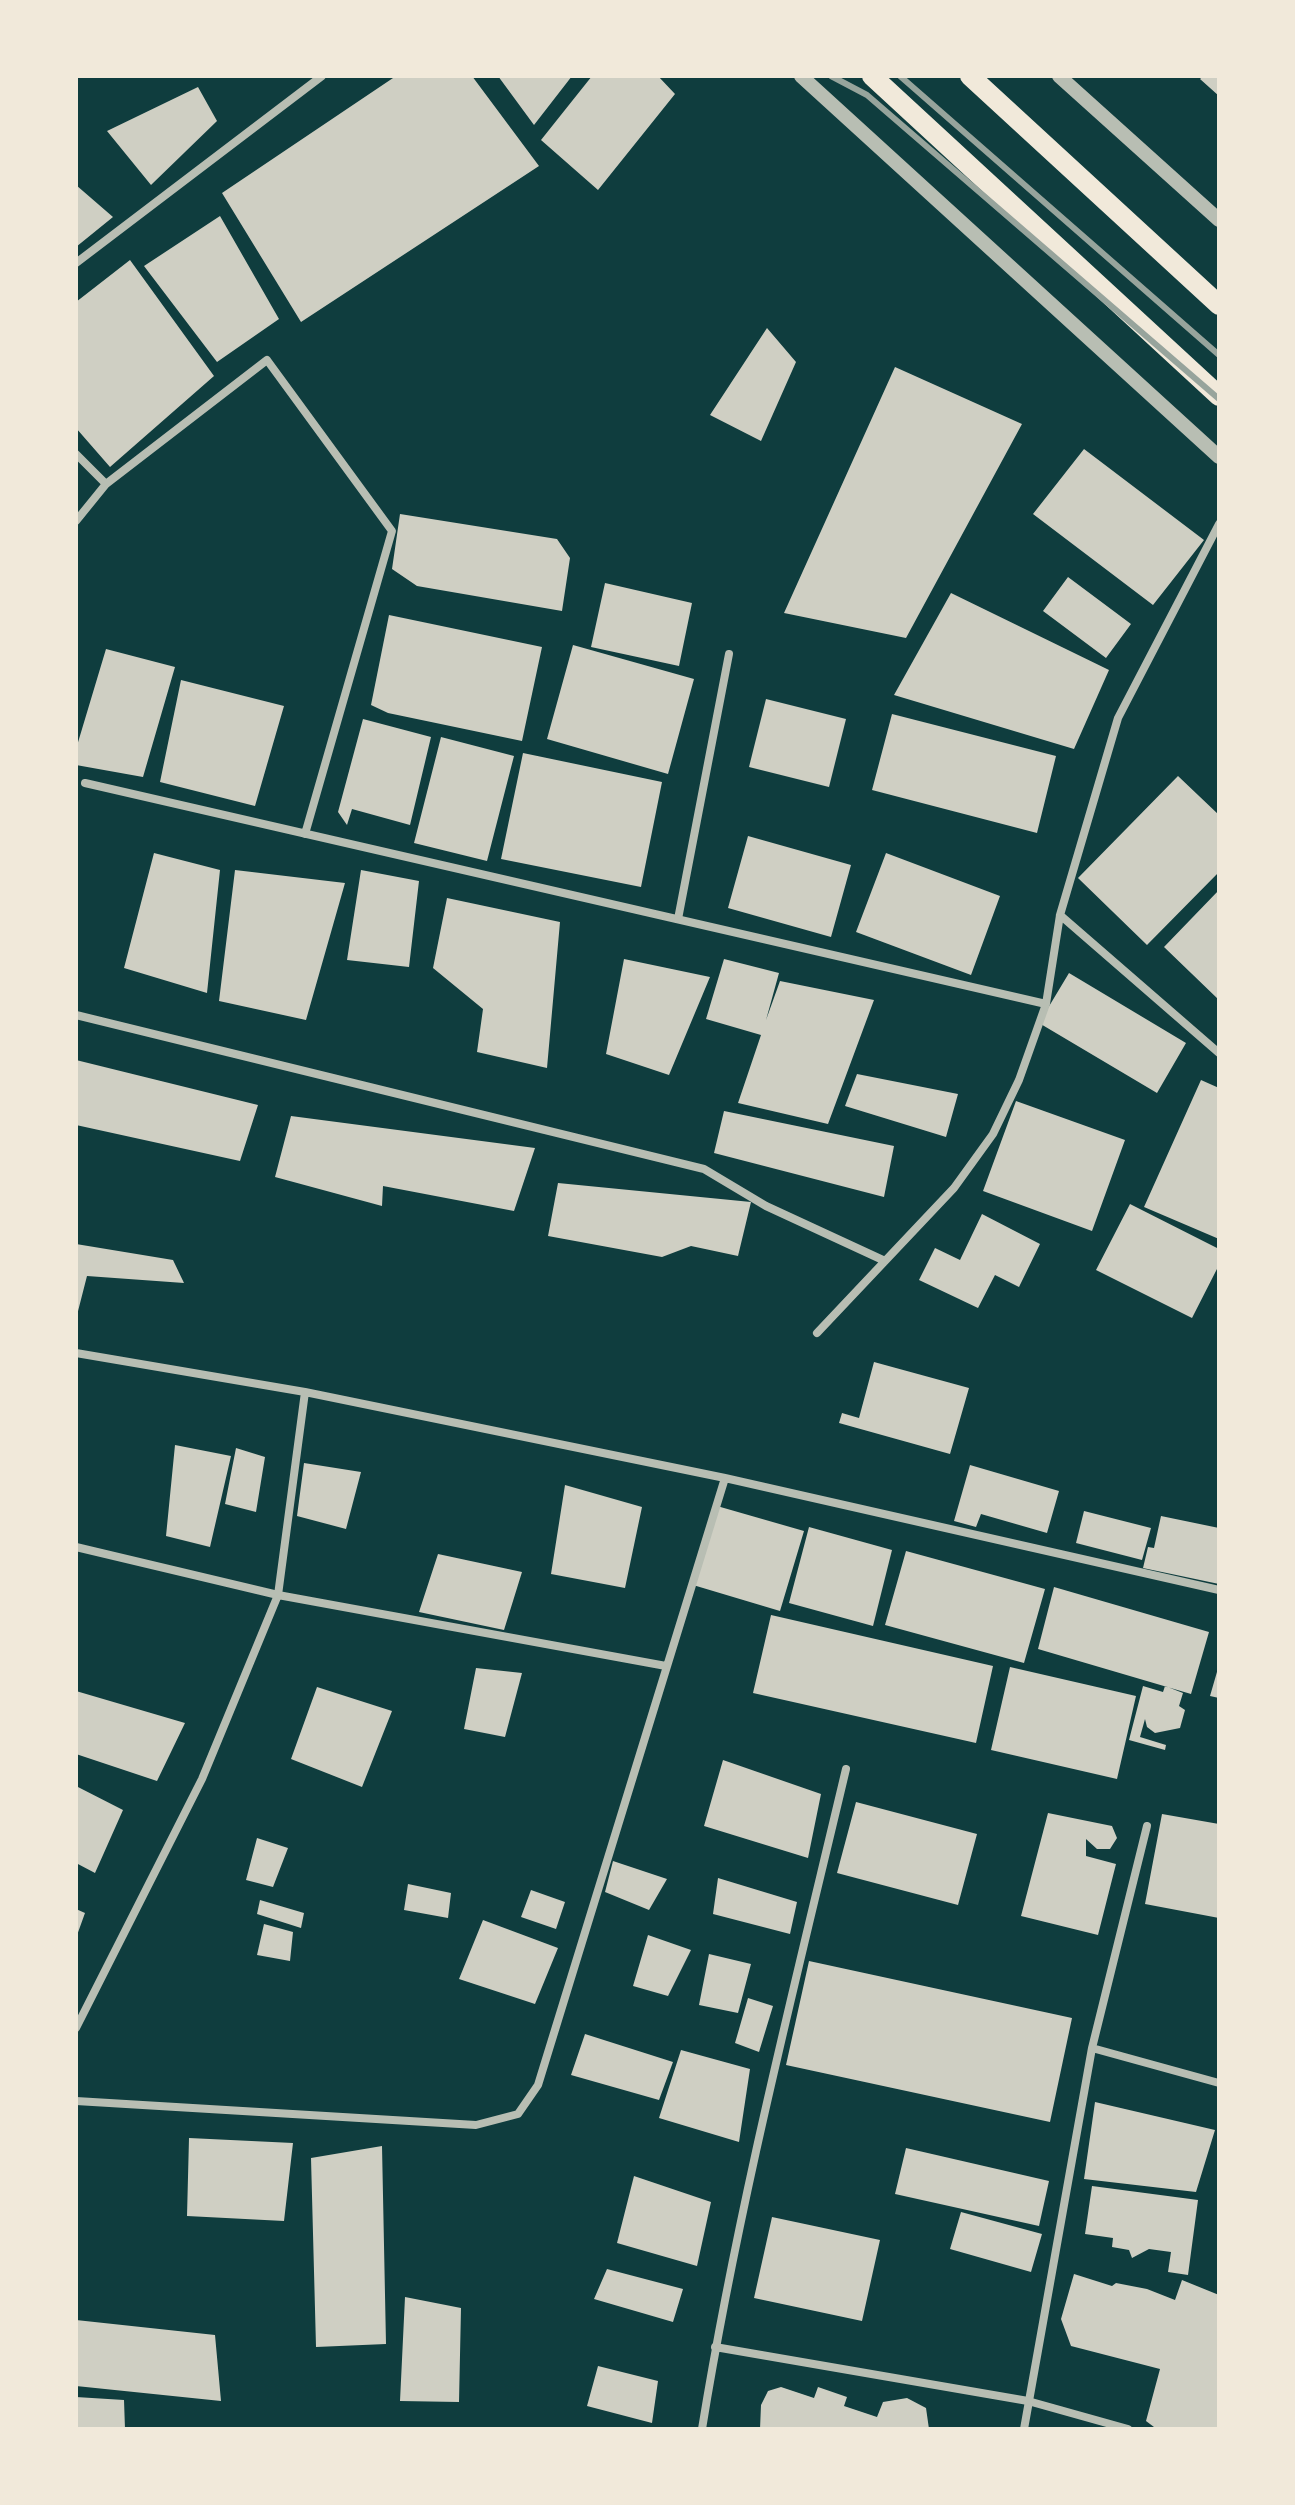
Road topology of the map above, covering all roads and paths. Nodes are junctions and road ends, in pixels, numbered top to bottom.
1 (322, 76) edge
2 (801, 76) edge
3 (872, 76) edge
4 (970, 76) edge
5 (1059, 76) edge
6 (1219, 220) edge
7 (76, 263) edge
8 (1219, 305) edge
9 (1219, 396) edge
10 (76, 454) edge
11 (1219, 457) edge
12 (106, 484) junction
13 (76, 521) edge
14 (1219, 524) edge
15 (729, 654) dead end
16 (85, 783) dead end
17 (305, 834) junction
18 (1060, 915) junction
19 (678, 919) junction
20 (1046, 1004) junction
21 (76, 1015) edge
22 (1219, 1053) edge
23 (885, 1261) junction
24 (817, 1333) dead end
25 (76, 1353) edge
26 (305, 1392) junction
27 (725, 1478) junction
28 (76, 1547) edge
29 (1219, 1590) edge
30 (278, 1595) junction
31 (666, 1666) junction
32 (846, 1769) dead end
33 (1147, 1826) dead end
34 (76, 2028) edge
35 (1092, 2048) junction
36 (1219, 2083) edge
37 (76, 2101) edge
38 (715, 2347) junction
39 (1028, 2401) junction
40 (702, 2429) edge
41 (1024, 2429) edge
42 (1128, 2429) edge

1 - 7 street
2 - 11 street
3 - 9 main road
4 - 8 main road
5 - 6 street
10 - 12 street
12 - 13 street
12 - 17 street
14 - 18 street
15 - 19 street
16 - 17 street
17 - 19 street
18 - 20 street
18 - 22 street
19 - 20 street
20 - 23 street
21 - 23 street
23 - 24 street
25 - 26 street
26 - 27 street
26 - 30 street
27 - 29 street
27 - 31 street
28 - 30 street
30 - 31 street
30 - 34 street
31 - 37 street
32 - 38 street
33 - 35 street
35 - 36 street
35 - 39 street
38 - 39 street
38 - 40 street
39 - 41 street
39 - 42 street

